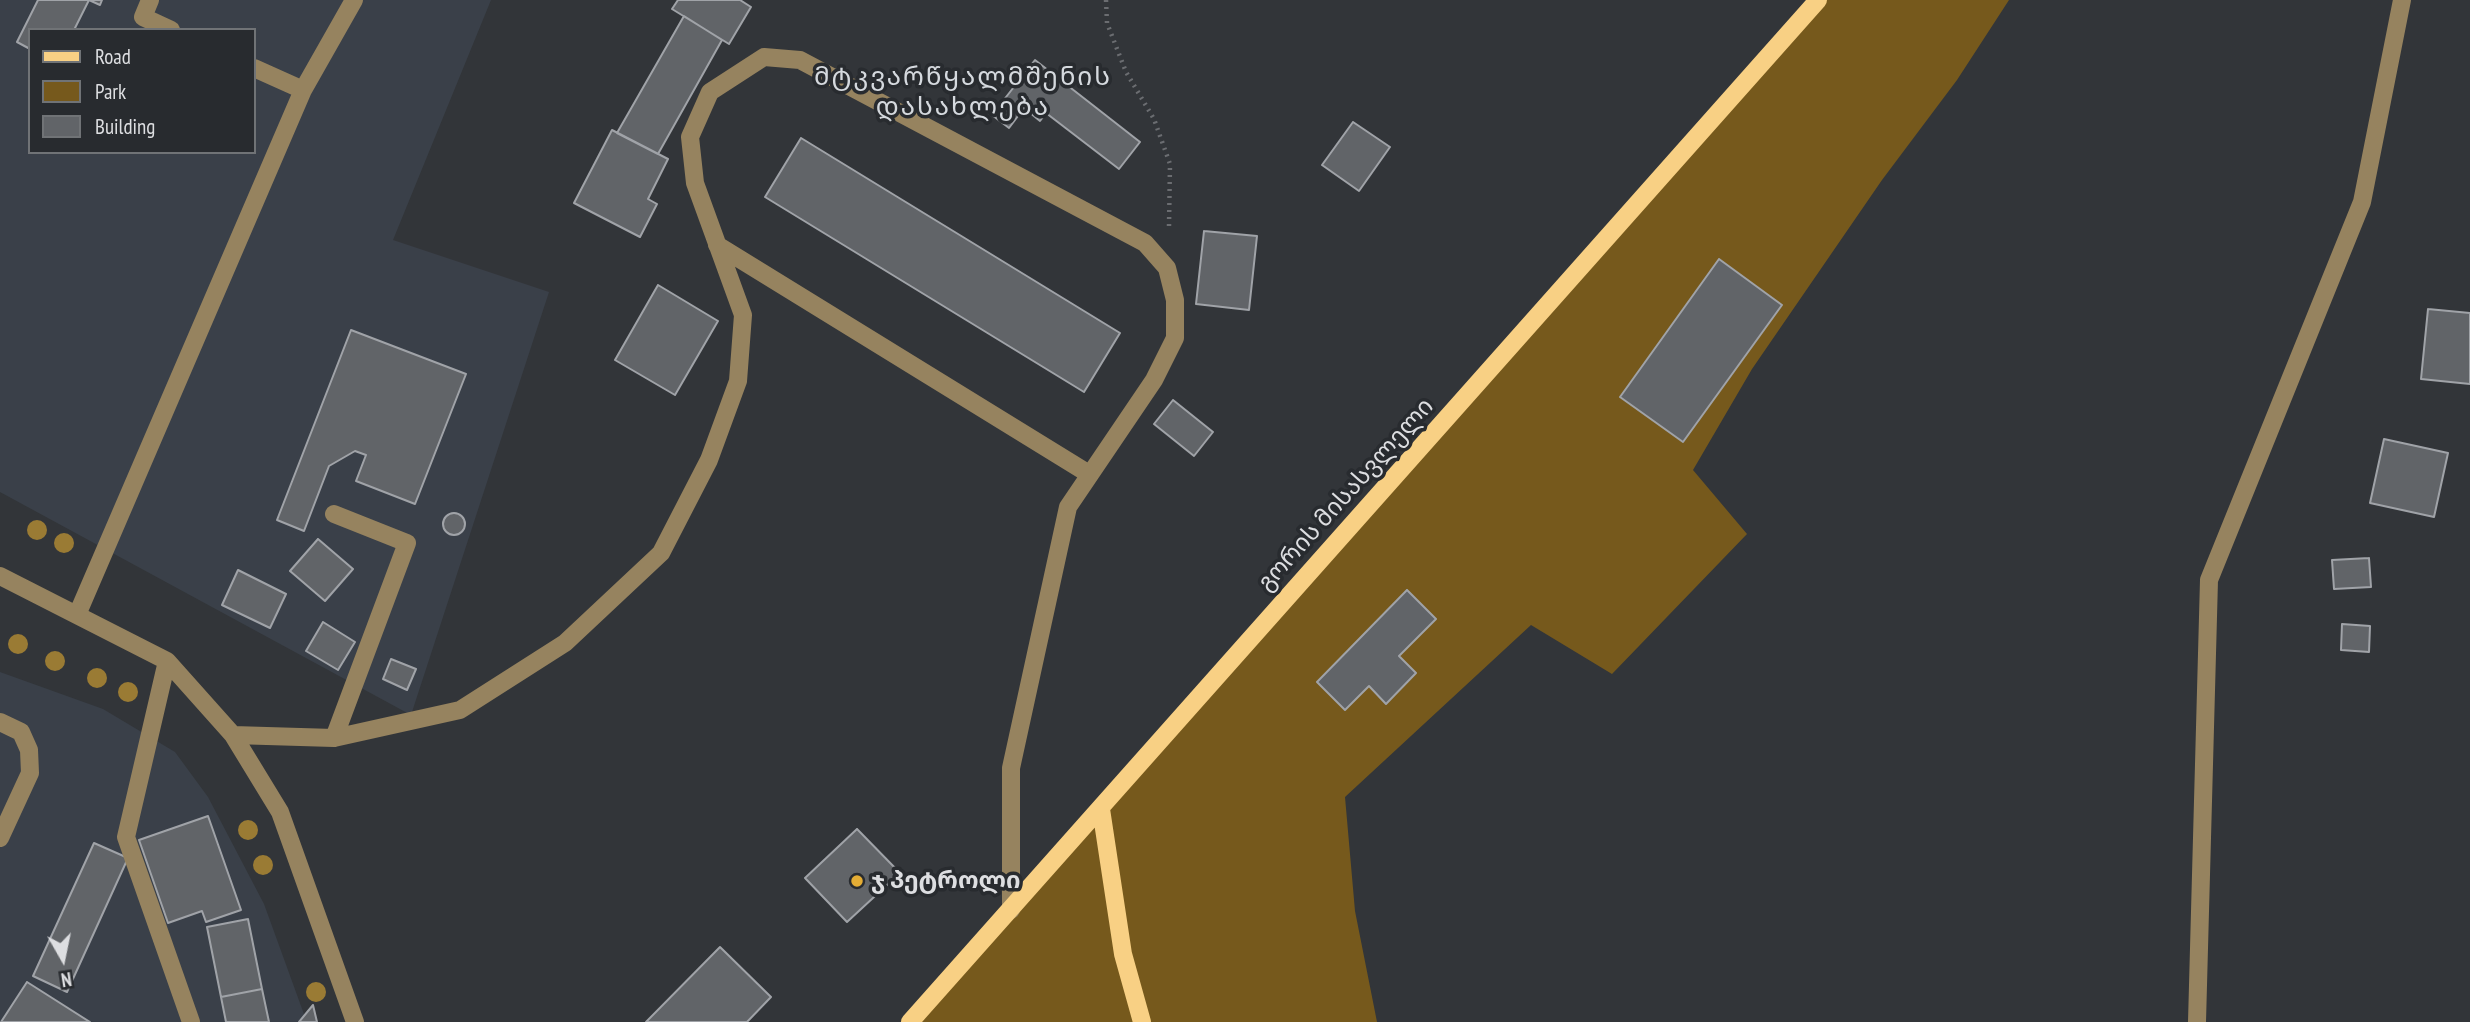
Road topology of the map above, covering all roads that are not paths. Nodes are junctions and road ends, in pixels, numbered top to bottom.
1 (150, 0) edge
2 (354, 0) edge
3 (1818, 0) edge
4 (2402, 0) edge
5 (168, 28) edge
6 (256, 69) edge
7 (303, 90) junction
8 (717, 245) junction
9 (1089, 474) junction
10 (334, 514) dead end
11 (0, 576) edge
12 (77, 615) junction
13 (167, 661) junction
14 (0, 722) edge
15 (233, 735) junction
16 (334, 738) junction
17 (1101, 809) junction
18 (0, 838) edge
19 (1011, 909) junction
20 (191, 1022) edge
21 (355, 1022) edge
22 (910, 1022) edge
23 (1142, 1022) edge
24 (2197, 1022) edge

1 - 5 street
2 - 7 street
3 - 17 main road, გორის მისასვლელი
4 - 24 street
6 - 7 street
7 - 12 street
8 - 9 street
8 - 9 street
8 - 16 street
9 - 19 street
10 - 16 street
11 - 12 street
12 - 13 street
13 - 15 street
13 - 20 street
14 - 18 street
15 - 16 street
15 - 21 street
17 - 19 main road, გორის მისასვლელი
17 - 23 main road
19 - 22 main road, გორის მისასვლელი

